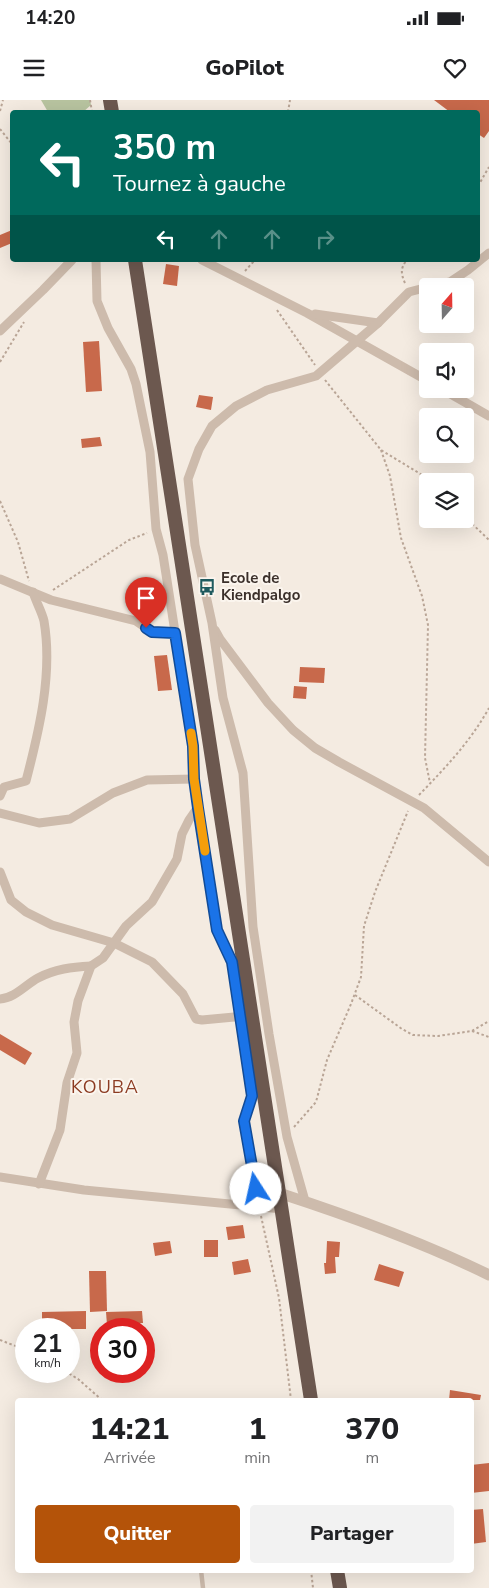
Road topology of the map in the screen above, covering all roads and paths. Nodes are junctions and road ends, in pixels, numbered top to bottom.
1 (3, 100) edge
2 (0, 111) edge
3 (0, 129) edge
4 (10, 142) edge
5 (489, 167) edge
6 (480, 183) edge
7 (70, 262) edge
8 (96, 262) edge
9 (134, 262) edge
10 (206, 262) edge
11 (253, 262) edge
12 (405, 262) edge
13 (478, 262) edge
14 (238, 278) junction
15 (456, 278) edge
16 (419, 289) edge
17 (409, 292) junction
18 (275, 307) dead end
19 (307, 312) junction
20 (24, 322) dead end
21 (378, 323) junction
22 (0, 331) edge
23 (357, 341) junction
24 (0, 362) edge
25 (320, 372) junction
26 (419, 376) edge
27 (458, 398) edge
28 (489, 416) edge
29 (381, 450) junction
30 (419, 473) edge
31 (0, 501) edge
32 (474, 526) edge
33 (156, 529) junction
34 (489, 540) edge
35 (0, 579) edge
36 (33, 592) junction
37 (43, 596) junction
38 (212, 623) junction
39 (175, 633) junction
40 (489, 708) edge
41 (194, 779) junction
42 (430, 784) junction
43 (0, 796) edge
44 (413, 801) junction
45 (198, 808) junction
46 (0, 813) edge
47 (489, 862) edge
48 (0, 872) edge
49 (114, 943) junction
50 (91, 966) junction
51 (355, 994) junction
52 (0, 999) edge
53 (246, 1015) junction
54 (489, 1021) edge
55 (472, 1031) junction
56 (489, 1037) edge
57 (287, 1137) junction
58 (0, 1177) edge
59 (38, 1184) junction
60 (279, 1193) junction
61 (305, 1201) junction
62 (259, 1206) junction
63 (282, 1209) junction
64 (489, 1275) edge
65 (0, 1340) edge
66 (15, 1346) edge
67 (80, 1382) edge
68 (100, 1398) edge
69 (291, 1398) edge
70 (311, 1398) edge
71 (201, 1573) edge
72 (311, 1573) edge
73 (338, 1573) edge
74 (203, 1588) edge
75 (313, 1588) edge
76 (340, 1588) edge

1 - 2 path
3 - 4 path
5 - 6 path
7 - 22 street
8 - 33 street
9 - 53 highway
10 - 14 street
11 - 14 path
12 - 17 path
13 - 15 street
14 - 19 street
16 - 17 street
17 - 21 street
18 - 25 path
19 - 21 street
19 - 23 street
20 - 24 path
21 - 23 street
23 - 25 street
23 - 26 street
25 - 29 path
25 - 38 street
27 - 28 street
29 - 30 path
29 - 42 path
31 - 36 path
32 - 34 path
33 - 37 path
33 - 39 street
35 - 36 street
36 - 37 street
36 - 43 street
37 - 39 street
38 - 44 street
38 - 57 street
39 - 41 street
40 - 42 path
41 - 45 street
41 - 46 street
42 - 44 path
44 - 47 street
44 - 51 path
45 - 49 street
45 - 53 street
48 - 49 street
49 - 50 street
49 - 53 street
50 - 52 street
50 - 59 street
51 - 55 path
51 - 57 path
53 - 60 highway
53 - 62 street
54 - 55 path
55 - 56 path
57 - 61 street
58 - 59 street
59 - 62 street
60 - 61 street
60 - 63 highway
61 - 64 street
62 - 63 street
62 - 69 path
63 - 70 highway
65 - 66 path
67 - 68 path
71 - 74 lane
72 - 75 path
73 - 76 highway

